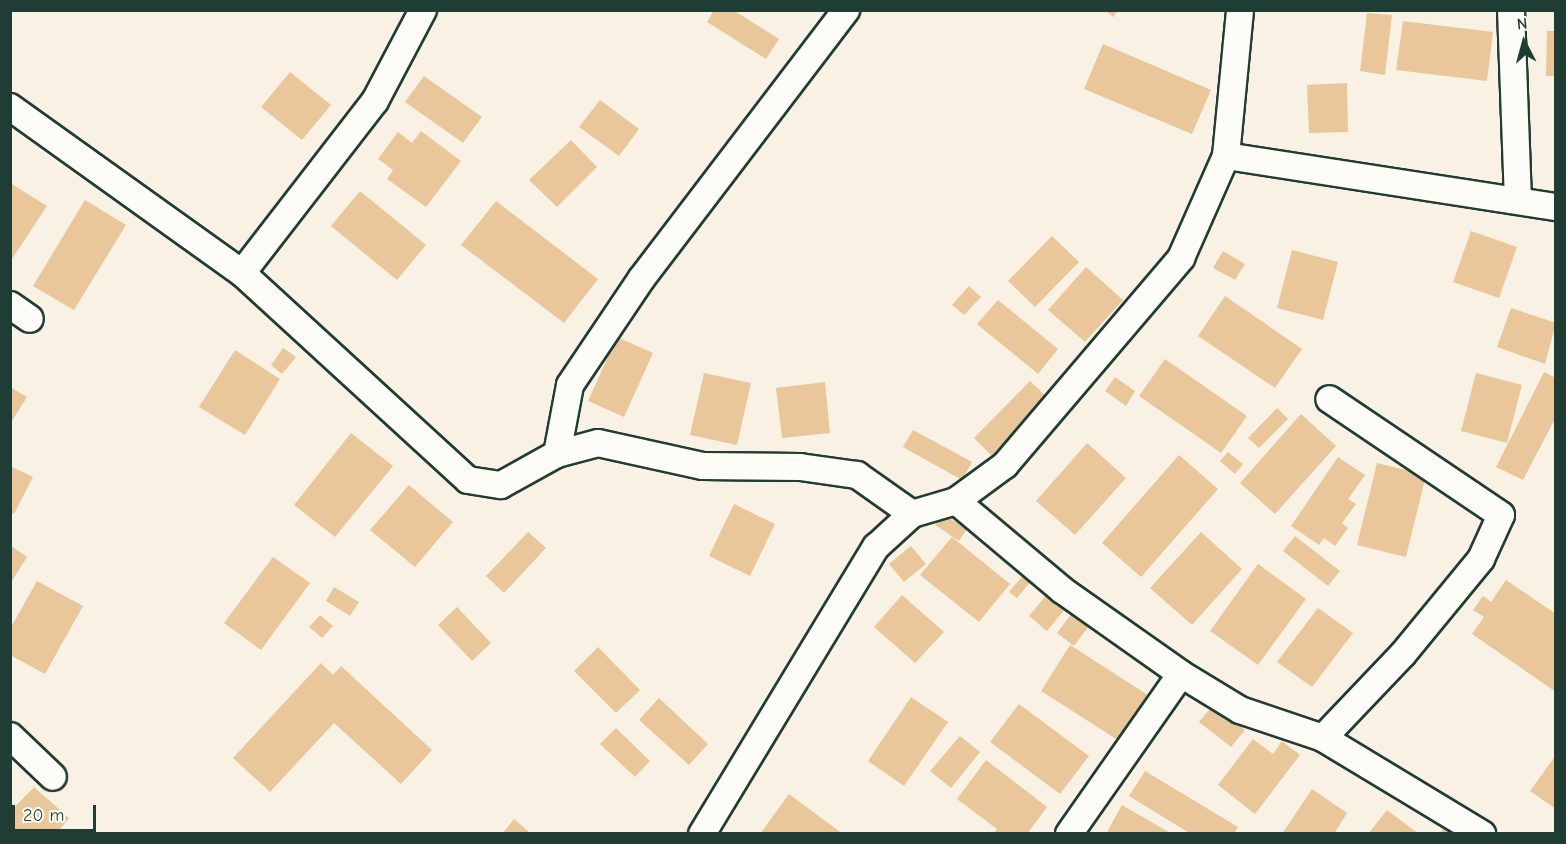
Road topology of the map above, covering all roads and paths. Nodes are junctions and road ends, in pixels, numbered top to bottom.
1 (423, 10) edge
2 (846, 10) edge
3 (1239, 10) edge
4 (1511, 10) edge
5 (10, 107) edge
6 (1226, 156) junction
7 (1518, 199) junction
8 (1556, 207) edge
9 (242, 273) junction
10 (1329, 399) dead end
11 (557, 454) junction
12 (956, 501) junction
13 (912, 514) junction
14 (1181, 674) junction
15 (10, 736) edge
16 (1323, 738) junction
17 (53, 777) dead end
18 (702, 834) edge
19 (1069, 834) edge
20 (1482, 834) edge

1 - 9 street
2 - 11 street
3 - 6 street
4 - 7 street
5 - 9 street
6 - 7 street
6 - 12 street
7 - 8 street
9 - 11 street
10 - 16 street
11 - 13 street
12 - 13 street
12 - 14 street
13 - 18 street
14 - 16 street
14 - 19 street
15 - 17 street
16 - 20 street

